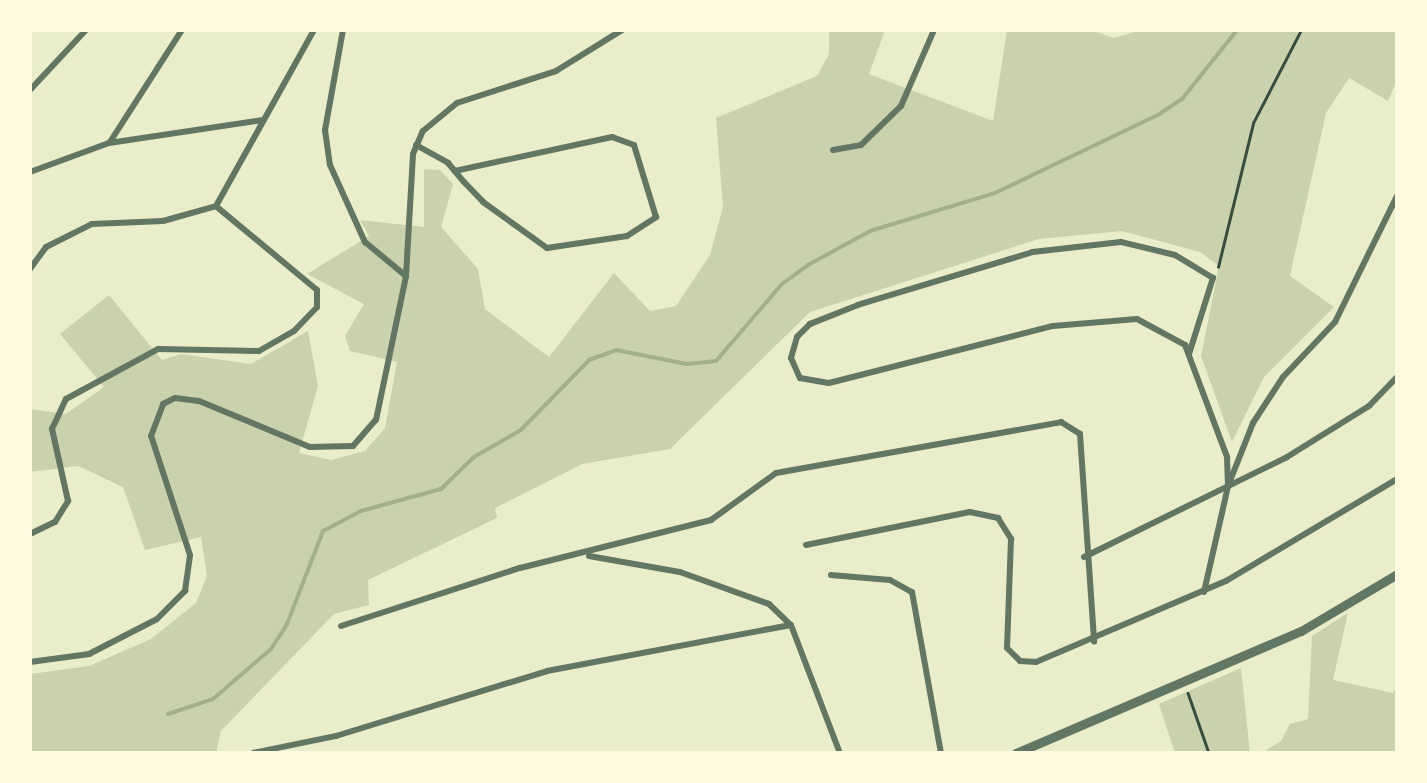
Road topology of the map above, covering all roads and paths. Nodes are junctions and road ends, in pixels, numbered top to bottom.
1 (86, 30) edge
2 (182, 30) edge
3 (314, 30) edge
4 (343, 30) edge
5 (622, 30) edge
6 (934, 30) edge
7 (1301, 30) edge
8 (30, 90) edge
9 (263, 120) junction
10 (109, 142) junction
11 (416, 145) junction
12 (833, 150) dead end
13 (455, 171) junction
14 (30, 172) edge
15 (1397, 196) edge
16 (216, 206) junction
17 (30, 269) edge
18 (406, 276) junction
19 (1213, 278) junction
20 (1190, 354) junction
21 (1397, 377) edge
22 (1397, 480) edge
23 (1228, 486) junction
24 (30, 534) edge
25 (806, 545) dead end
26 (580, 555) junction
27 (1084, 557) junction
28 (1397, 574) edge
29 (832, 575) dead end
30 (1204, 592) junction
31 (341, 626) dead end
32 (791, 626) junction
33 (1094, 642) junction
34 (30, 662) edge
35 (1183, 684) junction
36 (254, 753) edge
37 (840, 753) edge
38 (940, 753) edge
39 (1016, 753) edge
40 (1209, 753) edge

1 - 8 street
2 - 10 street
3 - 9 street
4 - 18 street
5 - 11 street
6 - 12 street
7 - 19 path
9 - 10 street
9 - 16 street
10 - 14 street
11 - 13 street
11 - 18 street
13 - 13 street
15 - 23 street
16 - 17 street
16 - 24 street
18 - 34 street
19 - 20 street
19 - 20 street
20 - 23 street
21 - 23 street
22 - 30 street
23 - 27 street
23 - 30 street
25 - 33 street
26 - 27 street
26 - 31 street
26 - 32 street
27 - 33 street
28 - 35 street
29 - 38 street
30 - 33 street
32 - 36 street
32 - 37 street
35 - 39 street
35 - 40 path

